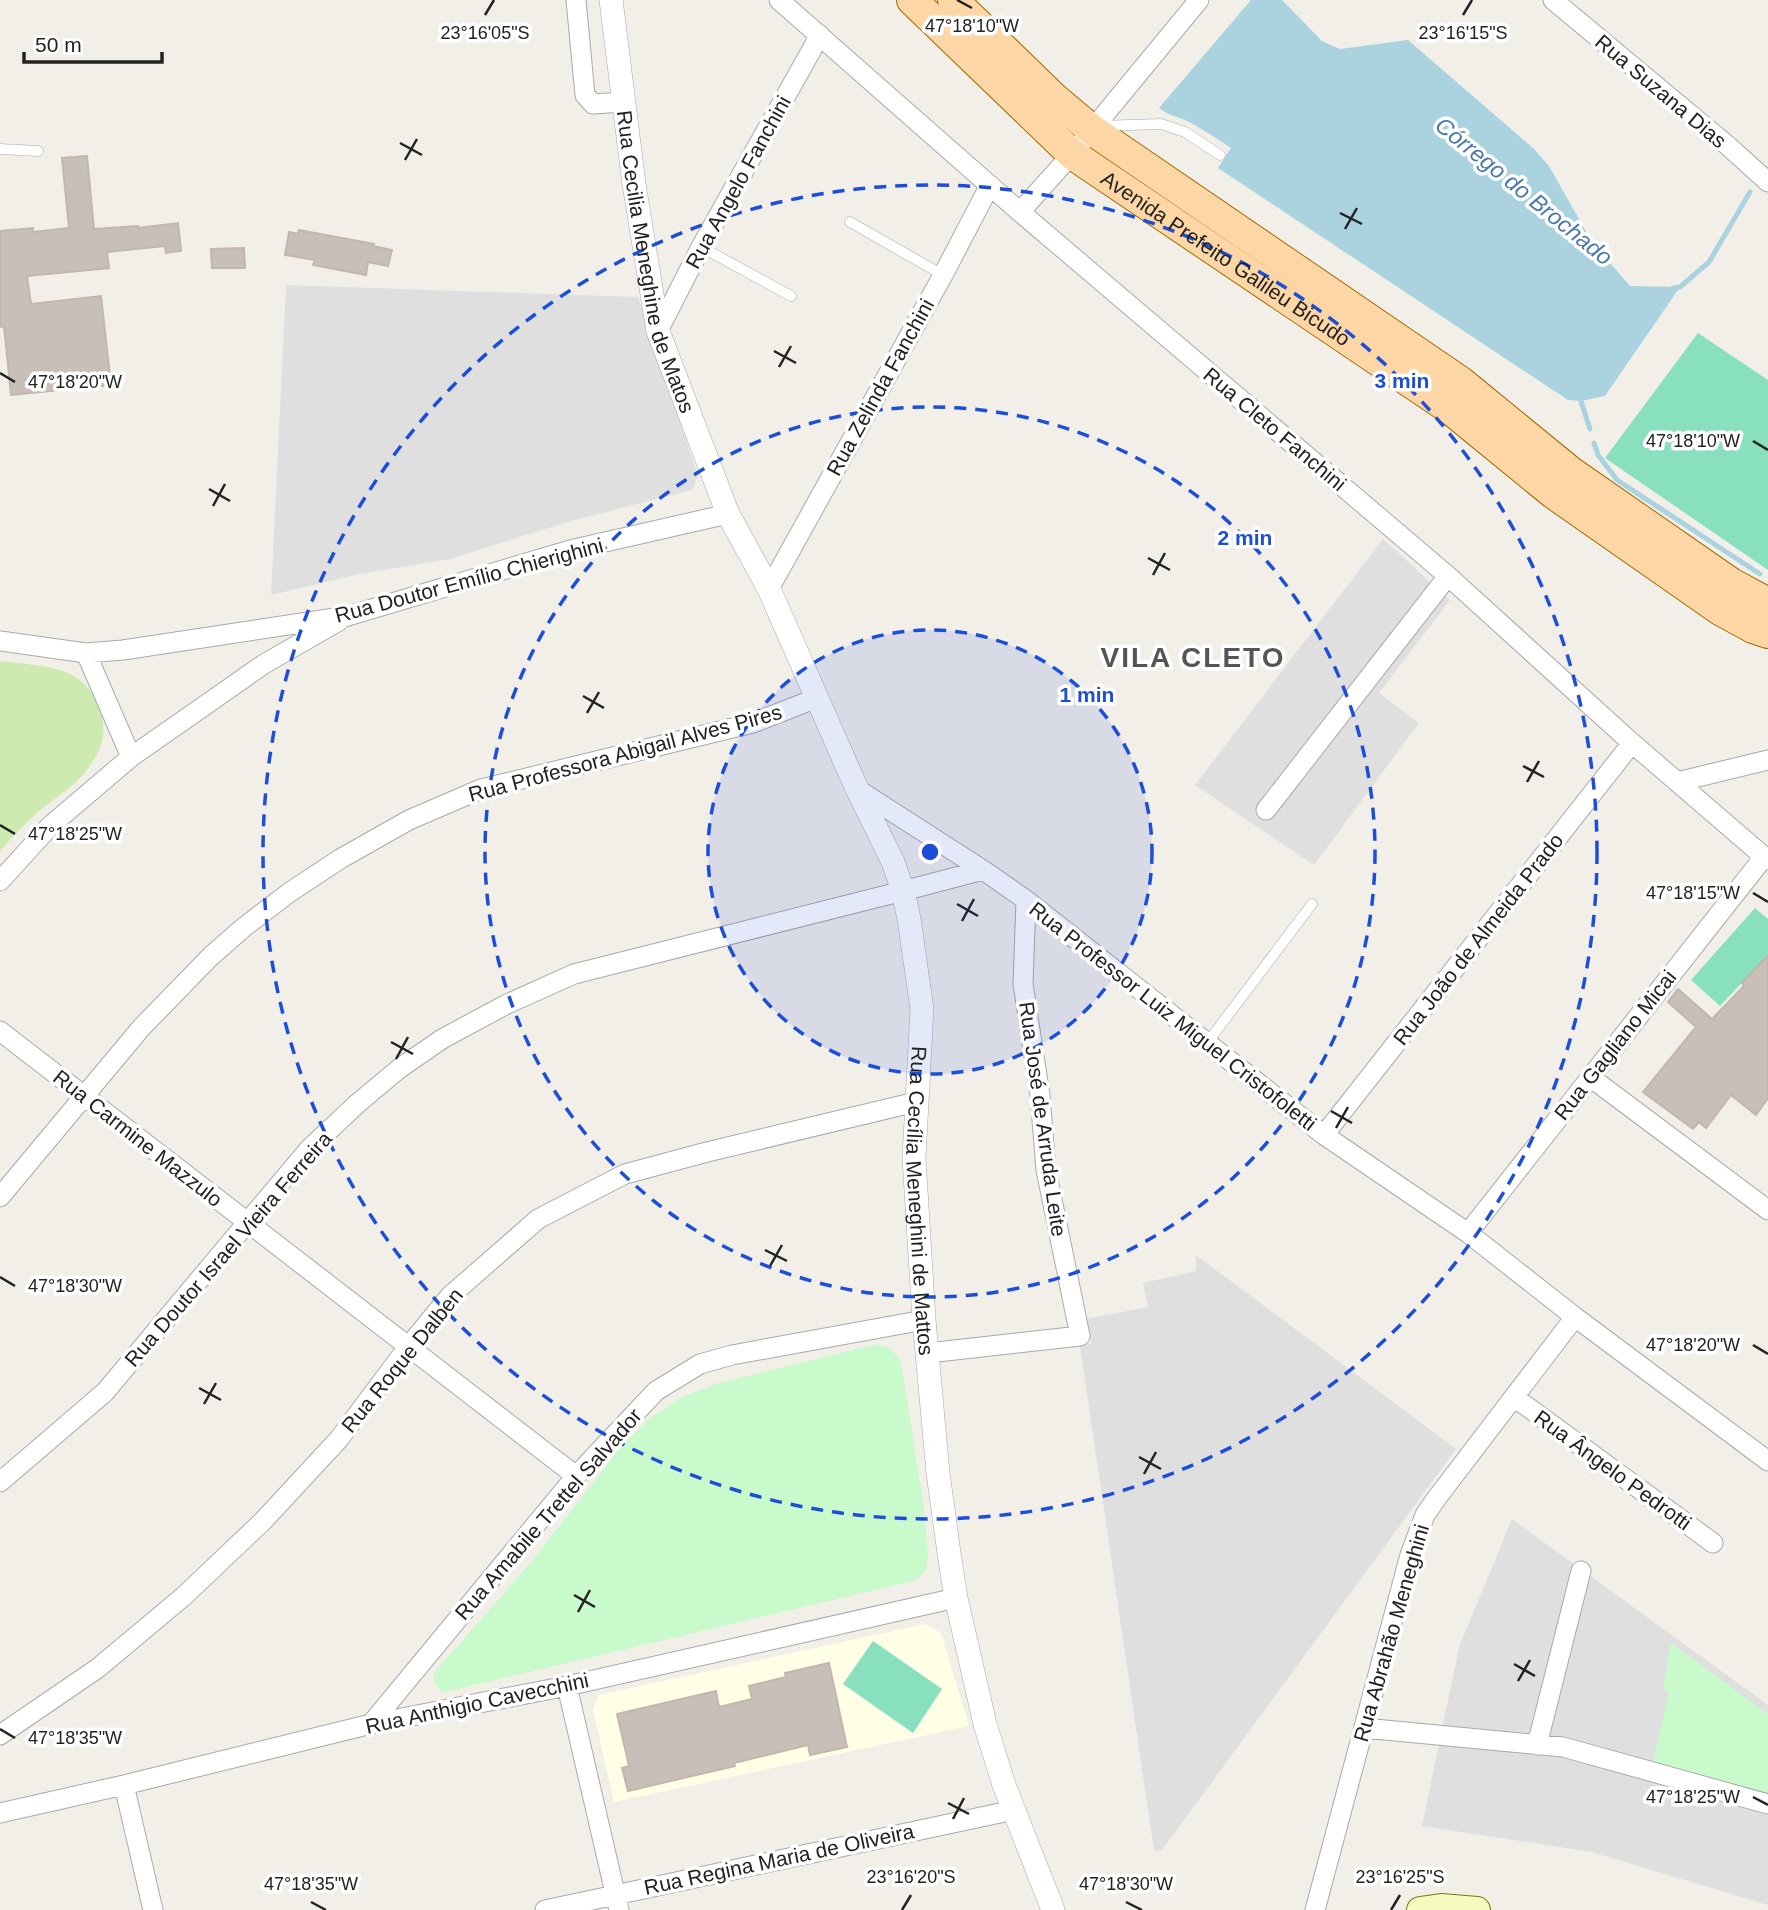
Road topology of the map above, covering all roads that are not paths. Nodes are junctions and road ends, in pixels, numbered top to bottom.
1 (576, 0) edge
2 (611, 0) edge
3 (779, 0) edge
4 (912, 0) edge
5 (953, 0) edge
6 (1199, 0) edge
7 (1553, 0) edge
8 (820, 35) junction
9 (623, 102) junction
10 (1093, 128) junction
11 (0, 149) edge
12 (38, 151) dead end
13 (1072, 154) junction
14 (1220, 155) dead end
15 (1768, 183) edge
16 (990, 185) junction
17 (1020, 212) junction
18 (850, 222) dead end
19 (701, 247) junction
20 (943, 275) junction
21 (791, 296) dead end
22 (658, 331) junction
23 (728, 514) junction
24 (1448, 576) junction
25 (769, 589) junction
26 (1768, 603) edge
27 (348, 615) junction
28 (256, 630) junction
29 (1768, 633) edge
30 (0, 641) edge
31 (86, 653) junction
32 (264, 664) junction
33 (817, 698) junction
34 (1632, 743) junction
35 (131, 757) junction
36 (1768, 760) edge
37 (1677, 782) junction
38 (857, 789) junction
39 (1266, 810) dead end
40 (1766, 859) edge
41 (983, 870) junction
42 (0, 881) edge
43 (903, 891) junction
44 (1026, 900) junction
45 (1312, 904) dead end
46 (0, 1031) edge
47 (1207, 1043) junction
48 (1590, 1077) junction
49 (84, 1097) junction
50 (916, 1102) junction
51 (1325, 1135) junction
52 (0, 1197) edge
53 (1768, 1210) edge
54 (248, 1223) junction
55 (1468, 1233) junction
56 (1575, 1317) junction
57 (924, 1320) junction
58 (408, 1347) junction
59 (928, 1353) junction
60 (1514, 1397) junction
61 (1768, 1461) edge
62 (576, 1476) junction
63 (0, 1482) edge
64 (1713, 1543) dead end
65 (1581, 1571) dead end
66 (956, 1598) junction
67 (567, 1685) junction
68 (372, 1724) junction
69 (1364, 1727) junction
70 (0, 1735) edge
71 (1537, 1745) junction
72 (124, 1785) junction
73 (1768, 1804) edge
74 (1014, 1810) junction
75 (0, 1813) edge
76 (617, 1902) edge
77 (153, 1910) edge
78 (545, 1910) edge
79 (1054, 1910) edge
80 (1315, 1910) edge
81 (1420, 1910) edge
82 (1477, 1910) edge

1 - 9 street
2 - 9 street, Rua Cecilia Meneghine de Matos
3 - 8 street, Rua Cleto Fanchini
4 - 13 main road, Avenida Prefeito Galileu Bicudo
5 - 10 main road, Avenida Prefeito Galileu Bicudo
6 - 10 street
7 - 15 street, Rua Suzana Dias
8 - 16 street, Rua Cleto Fanchini
8 - 19 street, Rua Angelo Fanchini
9 - 22 street, Rua Cecilia Meneghine de Matos
10 - 13 street
10 - 14 lane
10 - 26 main road, Avenida Prefeito Galileu Bicudo
11 - 12 lane
13 - 17 street
13 - 29 main road, Avenida Prefeito Galileu Bicudo
16 - 17 street, Rua Cleto Fanchini
16 - 20 street, Rua Zelinda Fanchini
17 - 24 street, Rua Cleto Fanchini
18 - 20 lane
19 - 21 lane
19 - 22 street, Rua Angelo Fanchini
20 - 25 street, Rua Zelinda Fanchini
22 - 23 street, Rua Cecilia Meneghine de Matos
23 - 25 street, Rua Cecília Meneghini de Mattos
23 - 27 street, Rua Doutor Emílio Chierighini
24 - 34 street, Rua Cleto Fanchini
24 - 39 street
25 - 33 street, Rua Cecília Meneghini de Mattos
27 - 28 street, Rua Doutor Emílio Chierighini
27 - 32 street
28 - 31 street, Rua Doutor Emílio Chierighini
28 - 32 street
30 - 31 street, Rua Doutor Emílio Chierighini
31 - 35 street
32 - 35 street
33 - 38 street, Rua Cecília Meneghini de Mattos
33 - 49 street, Rua Professora Abigail Alves Pires
34 - 37 street, Rua Cleto Fanchini
34 - 51 street, Rua João de Almeida Prado
35 - 42 street
36 - 37 street
37 - 40 street, Rua Cleto Fanchini
38 - 41 street, Rua Professor Luiz Miguel Cristofoletti
38 - 43 street, Rua Cecília Meneghini de Mattos
40 - 48 street, Rua Gagliano Micai
41 - 43 street
41 - 44 street, Rua Professor Luiz Miguel Cristofoletti
43 - 50 street, Rua Cecília Meneghini de Mattos
43 - 54 street, Rua Doutor Israel Vieira Ferreira
44 - 47 street, Rua Professor Luiz Miguel Cristofoletti
44 - 59 street, Rua José de Arruda Leite
45 - 47 lane
46 - 49 street, Rua Carmine Mazzulo
47 - 51 street, Rua Professor Luiz Miguel Cristofoletti
48 - 53 street
48 - 55 street, Rua Gagliano Micai
49 - 52 street, Rua Professora Abigail Alves Pires
49 - 54 street, Rua Carmine Mazzulo
50 - 57 street, Rua Cecília Meneghini de Mattos
50 - 58 street, Rua Roque Dalben
51 - 55 street, Rua Professor Luiz Miguel Cristofoletti
54 - 58 street, Rua Carmine Mazzulo
54 - 63 street, Rua Doutor Israel Vieira Ferreira
55 - 56 street, Rua Professor Luiz Miguel Cristofoletti
56 - 60 street, Rua Abrahão Meneghini
56 - 61 street, Rua Professor Luiz Miguel Cristofoletti
57 - 59 street, Rua Cecília Meneghini de Mattos
57 - 62 street, Rua Amabile Trettel Salvador
58 - 62 street, Rua Carmine Mazzulo
58 - 70 street, Rua Roque Dalben
59 - 66 street, Rua Cecília Meneghini de Mattos
60 - 64 street, Rua Ângelo Pedrotti
60 - 69 street, Rua Abrahão Meneghini
62 - 68 street, Rua Amabile Trettel Salvador
65 - 71 street
66 - 67 street, Rua Anthigio Cavecchini
66 - 74 street, Rua Cecília Meneghini de Mattos
67 - 68 street, Rua Anthigio Cavecchini
67 - 76 street
68 - 72 street, Rua Anthigio Cavecchini
69 - 71 street
69 - 80 street, Rua Abrahão Meneghini
71 - 73 street
72 - 75 street, Rua Anthigio Cavecchini
72 - 77 street
74 - 76 street, Rua Regina Maria de Oliveira
74 - 79 street, Rua Cecília Meneghini de Mattos
76 - 78 street, Rua Regina Maria de Oliveira
81 - 82 main road

